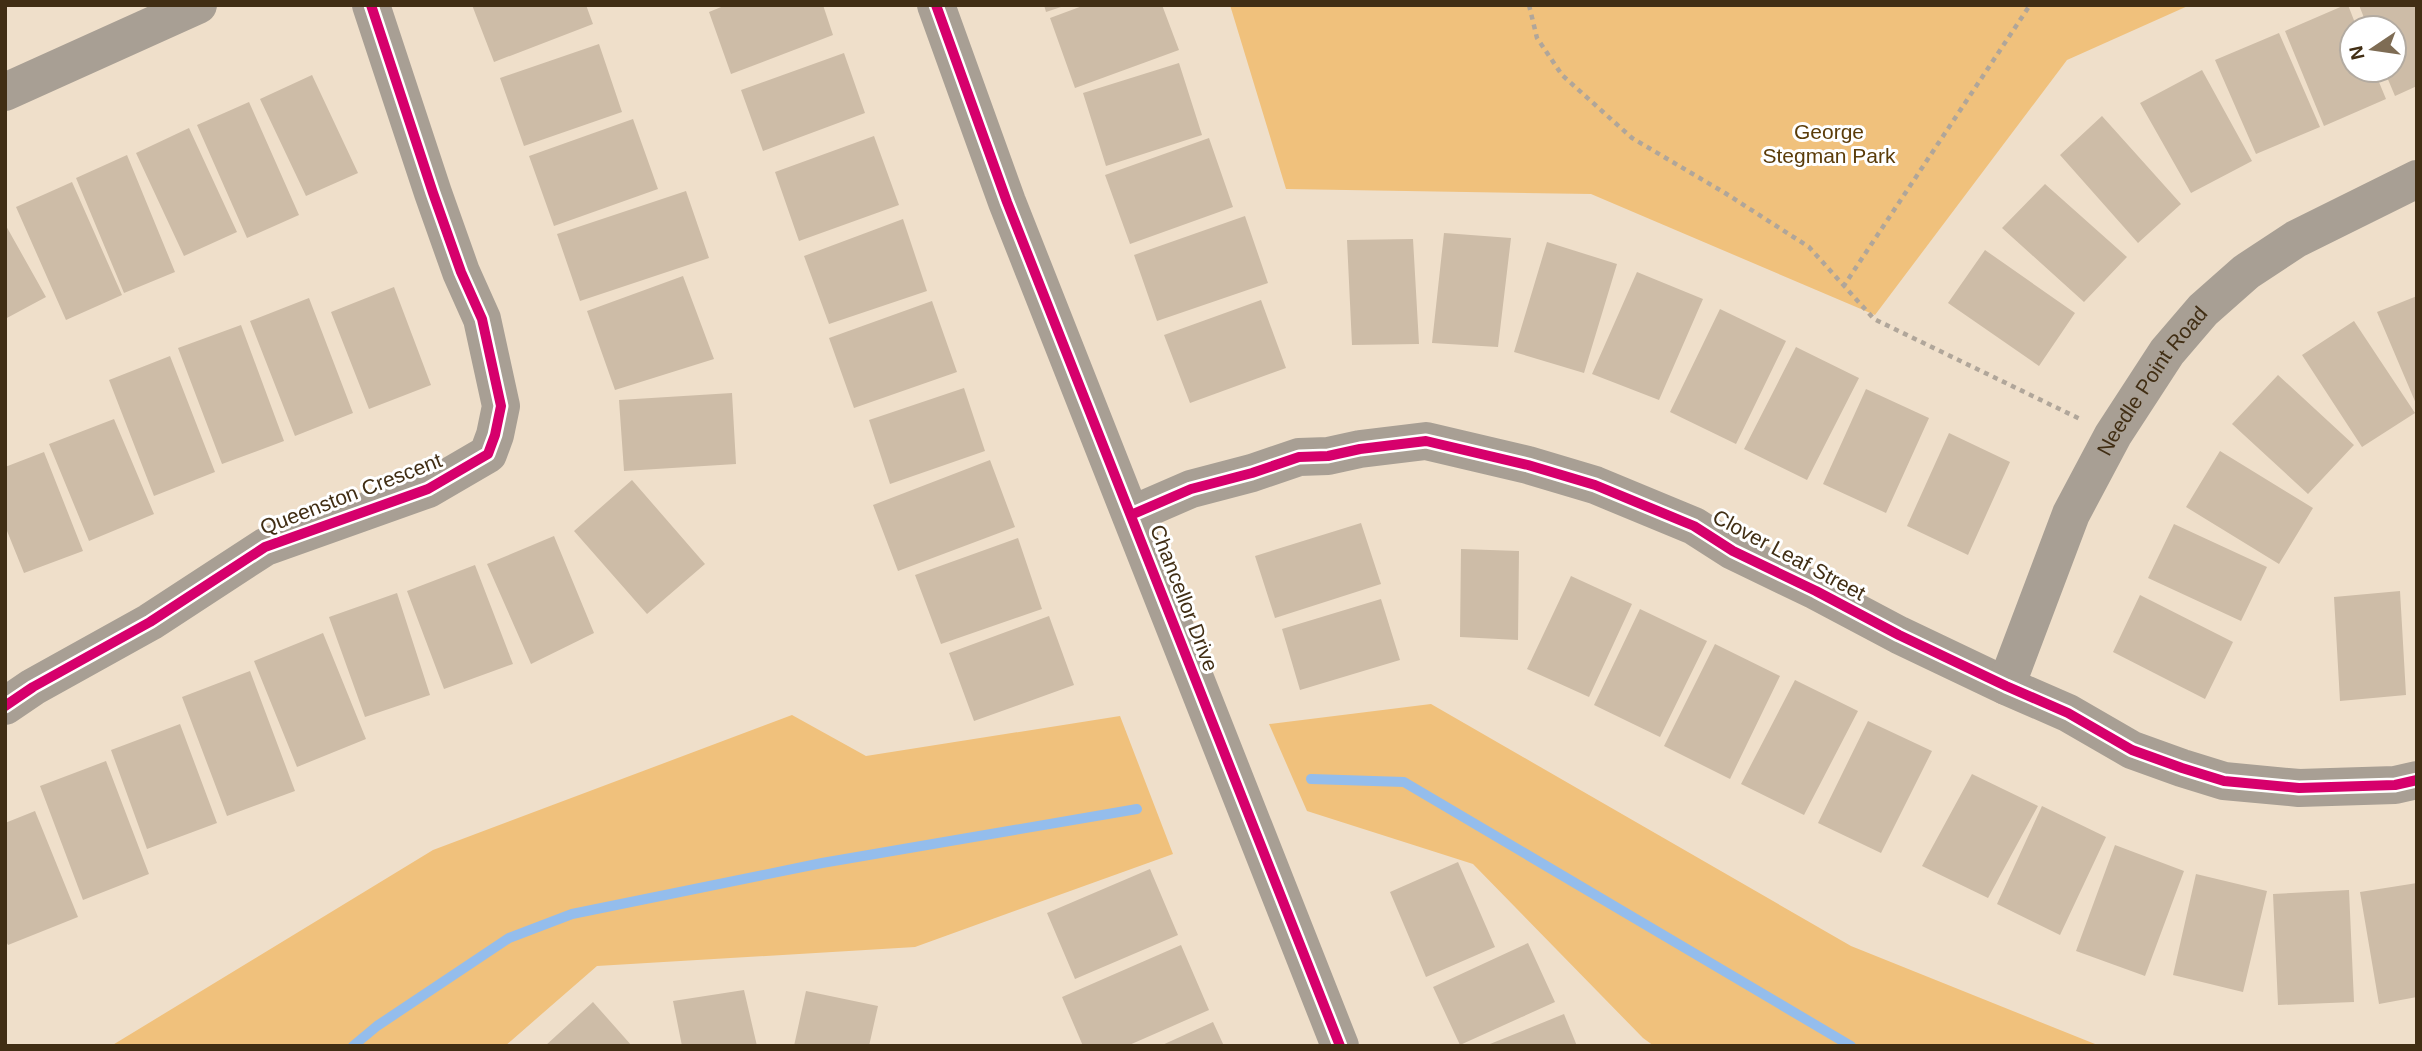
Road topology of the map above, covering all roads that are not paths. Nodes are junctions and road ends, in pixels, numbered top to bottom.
1 (198, 5) edge
2 (371, 5) edge
3 (936, 5) edge
4 (5, 92) edge
5 (2417, 179) edge
6 (1131, 515) junction
7 (2006, 686) junction
8 (5, 706) edge
9 (2417, 780) edge
10 (1339, 1046) edge

1 - 4 street
2 - 8 street, Queenston Crescent
3 - 6 street, Chancellor Drive
5 - 7 street, Needle Point Road
6 - 7 street, Clover Leaf Street
6 - 10 street, Chancellor Drive
7 - 9 street, Clover Leaf Street

